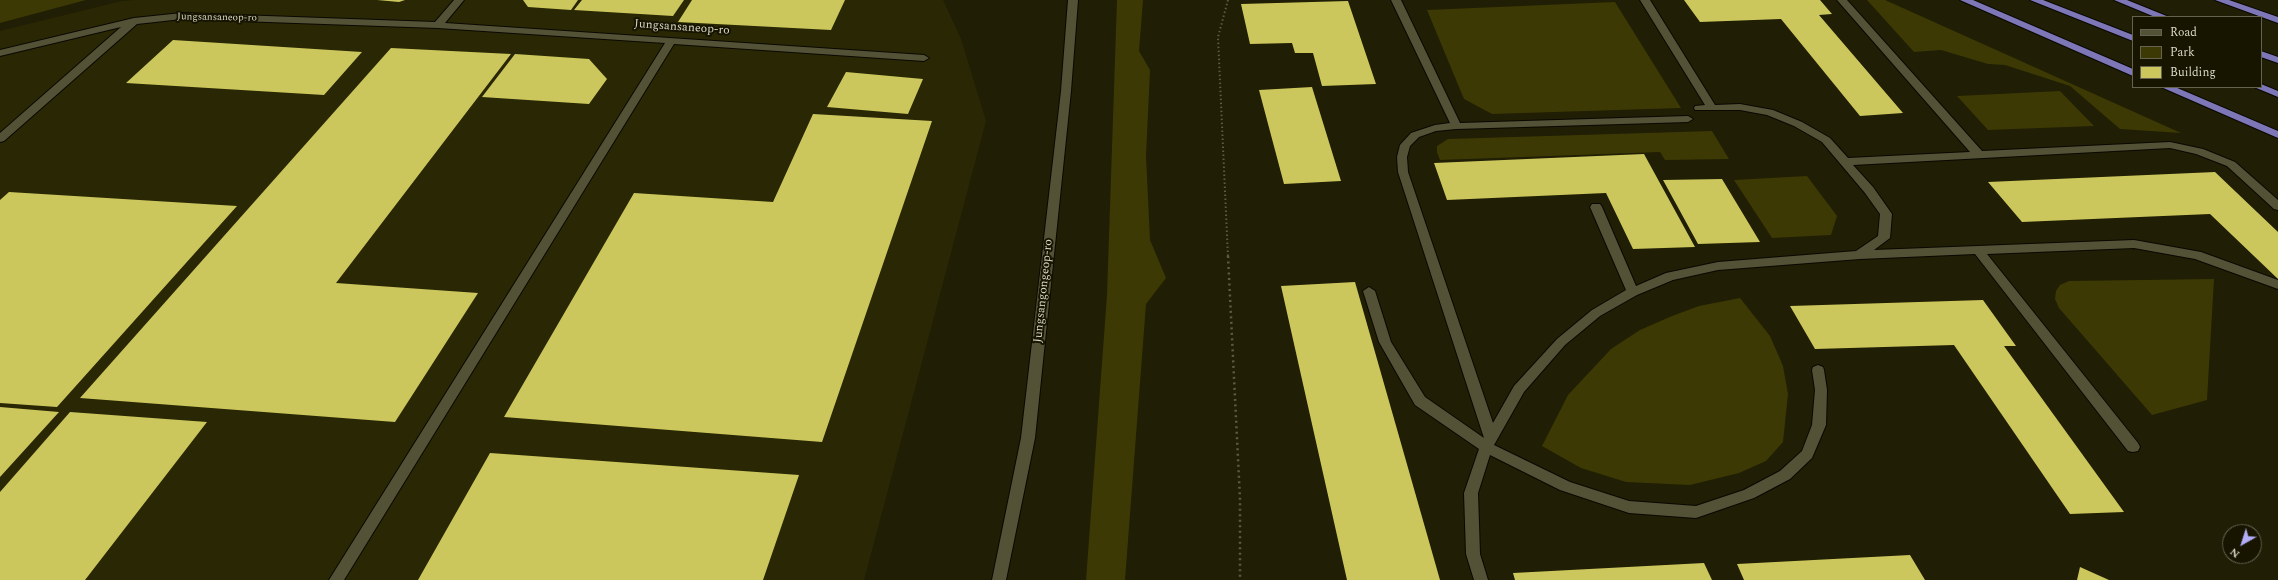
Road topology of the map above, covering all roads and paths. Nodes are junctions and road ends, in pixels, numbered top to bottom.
1 (459, 0) edge
2 (1073, 0) edge
3 (1228, 0) edge
4 (1396, 0) edge
5 (1645, 0) edge
6 (1842, 0) edge
7 (1965, 0) edge
8 (2036, 0) edge
9 (2119, 0) edge
10 (2220, 0) edge
11 (2161, 16) edge
12 (2278, 20) edge
13 (135, 21) junction
14 (438, 25) junction
15 (2132, 38) edge
16 (672, 40) junction
17 (0, 53) edge
18 (2262, 54) edge
19 (924, 58) dead end
20 (2278, 60) edge
21 (2132, 73) edge
22 (2168, 88) edge
23 (2262, 88) edge
24 (2278, 94) edge
25 (1688, 119) dead end
26 (1456, 126) junction
27 (2278, 135) edge
28 (0, 139) edge
29 (1978, 154) junction
30 (1845, 162) junction
31 (2278, 206) edge
32 (1596, 207) dead end
33 (1976, 249) junction
34 (1859, 255) junction
35 (2278, 284) edge
36 (1369, 291) dead end
37 (1633, 292) junction
38 (1818, 370) dead end
39 (1489, 443) junction
40 (2133, 447) dead end
41 (336, 580) edge
42 (999, 580) edge
43 (1240, 580) edge
44 (1482, 580) edge

1 - 14 street
2 - 42 street, Jungsangongeop-ro
3 - 43 path
4 - 26 street
5 - 30 street
6 - 29 street
7 - 21 highway
8 - 15 highway
9 - 11 highway
10 - 12 highway
13 - 14 street, Jungsansaneop-ro
13 - 17 street, Jungsansaneop-ro
13 - 28 street
14 - 16 street, Jungsansaneop-ro
16 - 19 street, Jungsansaneop-ro
16 - 41 street
18 - 20 highway
22 - 27 highway
23 - 24 highway
25 - 26 street
26 - 39 street
29 - 30 street
29 - 31 street
30 - 34 street
32 - 37 street
33 - 34 street
33 - 35 street
33 - 40 street
34 - 37 street
36 - 39 street
37 - 39 street
38 - 39 street
39 - 44 street

